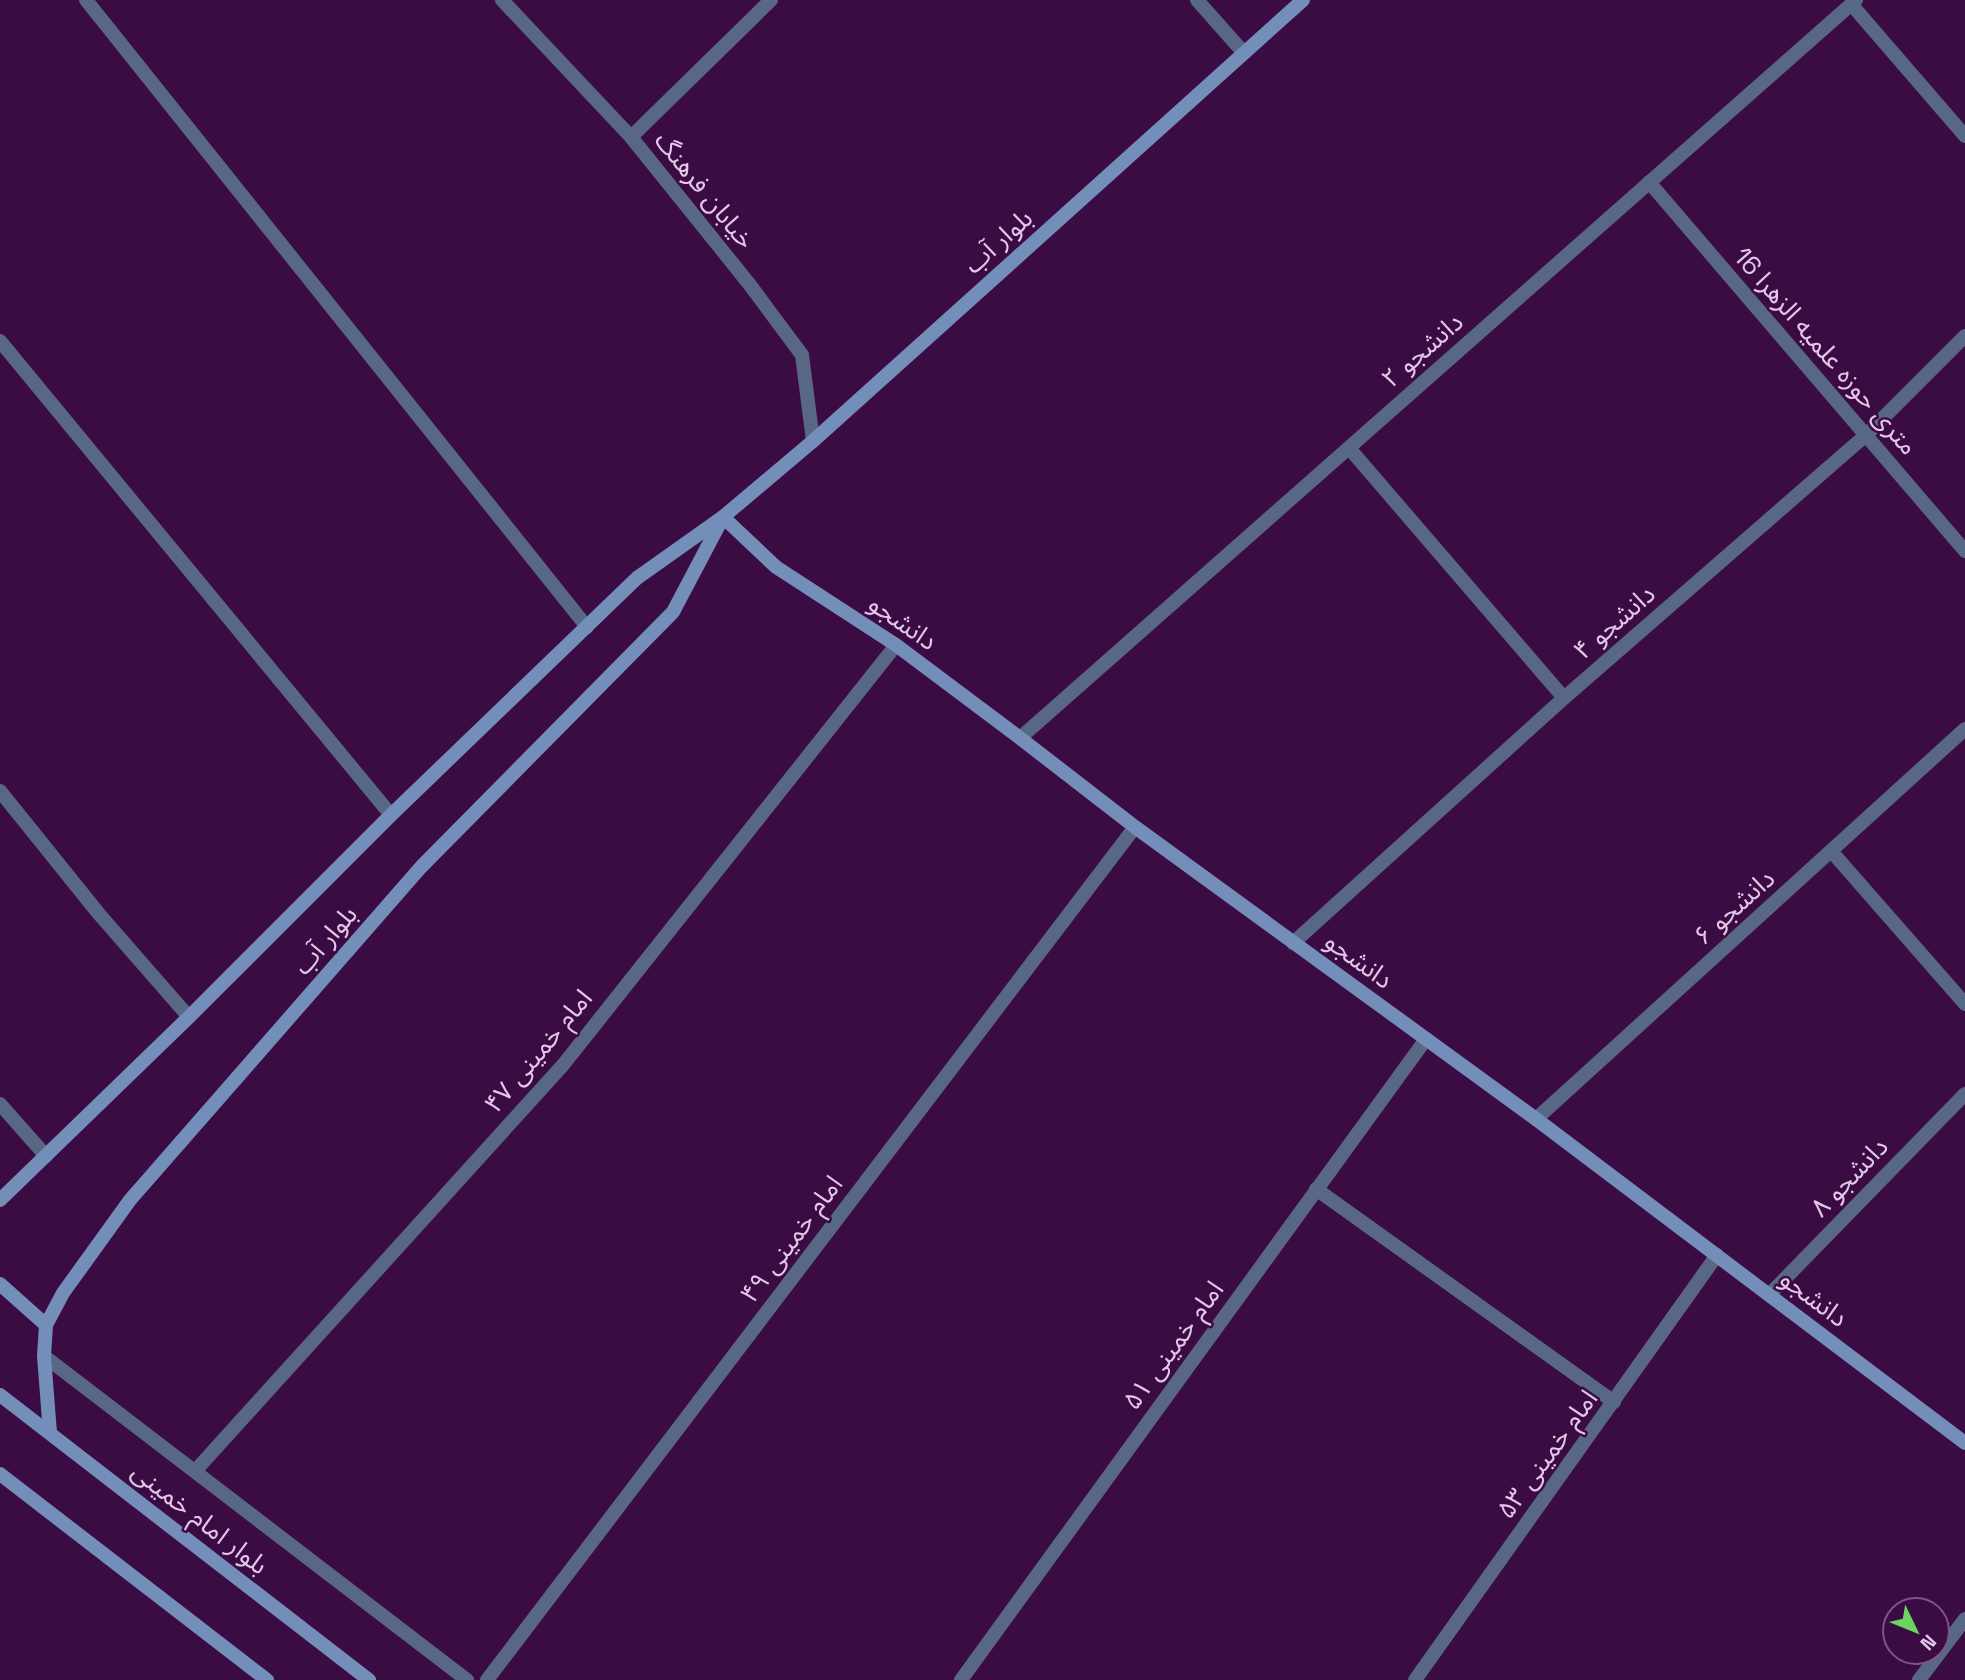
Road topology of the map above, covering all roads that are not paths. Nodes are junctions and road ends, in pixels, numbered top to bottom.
1 (86, 0) edge
2 (502, 0) edge
3 (771, 0) edge
4 (1197, 0) edge
5 (1303, 0) edge
6 (1853, 2) edge
7 (1244, 53) junction
8 (1965, 136) edge
9 (631, 137) junction
10 (1650, 182) junction
11 (1965, 336) edge
12 (0, 341) edge
13 (1866, 435) junction
14 (813, 441) junction
15 (1349, 448) junction
16 (723, 517) junction
17 (1965, 551) edge
18 (587, 627) junction
19 (896, 645) junction
20 (1564, 698) junction
21 (1965, 729) edge
22 (1020, 738) junction
23 (0, 791) edge
24 (391, 815) junction
25 (1135, 827) junction
26 (1832, 852) junction
27 (1293, 943) junction
28 (1965, 1004) edge
29 (189, 1017) junction
30 (1426, 1039) junction
31 (1965, 1094) edge
32 (0, 1104) edge
33 (1536, 1119) junction
34 (46, 1156) junction
35 (1316, 1188) junction
36 (0, 1200) edge
37 (1717, 1255) junction
38 (0, 1284) edge
39 (1769, 1295) junction
40 (46, 1325) junction
41 (44, 1356) junction
42 (0, 1395) edge
43 (1614, 1402) junction
44 (50, 1433) junction
45 (1965, 1443) edge
46 (196, 1470) junction
47 (0, 1474) edge
48 (1965, 1619) edge
49 (267, 1680) edge
50 (369, 1680) edge
51 (467, 1680) edge
52 (487, 1680) edge
53 (961, 1680) edge
54 (1415, 1680) edge
55 (1919, 1680) edge

1 - 18 street
2 - 9 street, خیابان فرهنگ
3 - 9 street
4 - 7 street
5 - 7 street, بلوار آب
6 - 8 street
6 - 10 street, دانشجو ۲
7 - 14 street, بلوار آب
9 - 14 street, خیابان فرهنگ
10 - 13 street, 16 متری حوزه علمیه الزهرا
10 - 15 street, دانشجو ۲
11 - 13 street, دانشجو ۴
12 - 24 street
13 - 17 street, 16 متری حوزه علمیه الزهرا
13 - 20 street, دانشجو ۴
14 - 16 street, بلوار آب
15 - 20 street
15 - 22 street, دانشجو ۲
16 - 18 street, بلوار آب
16 - 19 street, دانشجو
16 - 40 street, بلوار آب
18 - 24 street, بلوار آب
19 - 22 street, دانشجو
19 - 46 street, امام خمینی ۴۷
20 - 27 street, دانشجو ۴
21 - 26 street, دانشجو ۶
22 - 25 street, دانشجو
23 - 29 street
24 - 29 street, بلوار آب
25 - 27 street, دانشجو
25 - 52 street, امام خمینی ۴۹
26 - 28 street
26 - 33 street, دانشجو ۶
27 - 30 street, دانشجو
29 - 34 street, بلوار آب
30 - 33 street, دانشجو
30 - 35 street, امام خمینی ۵۱
31 - 39 street, دانشجو ۸
32 - 34 street
33 - 37 street, دانشجو
34 - 36 street, بلوار آب
35 - 43 street
35 - 53 street, امام خمینی ۵۱
37 - 39 street, دانشجو
37 - 43 street, امام خمینی ۵۳
38 - 40 street
39 - 45 street, دانشجو
40 - 41 street, بلوار آب
41 - 44 street, بلوار آب
41 - 46 street
42 - 44 street, بلوار امام خمینی
43 - 54 street, امام خمینی ۵۳
44 - 50 street, بلوار امام خمینی
46 - 51 street
47 - 49 street
48 - 55 street

